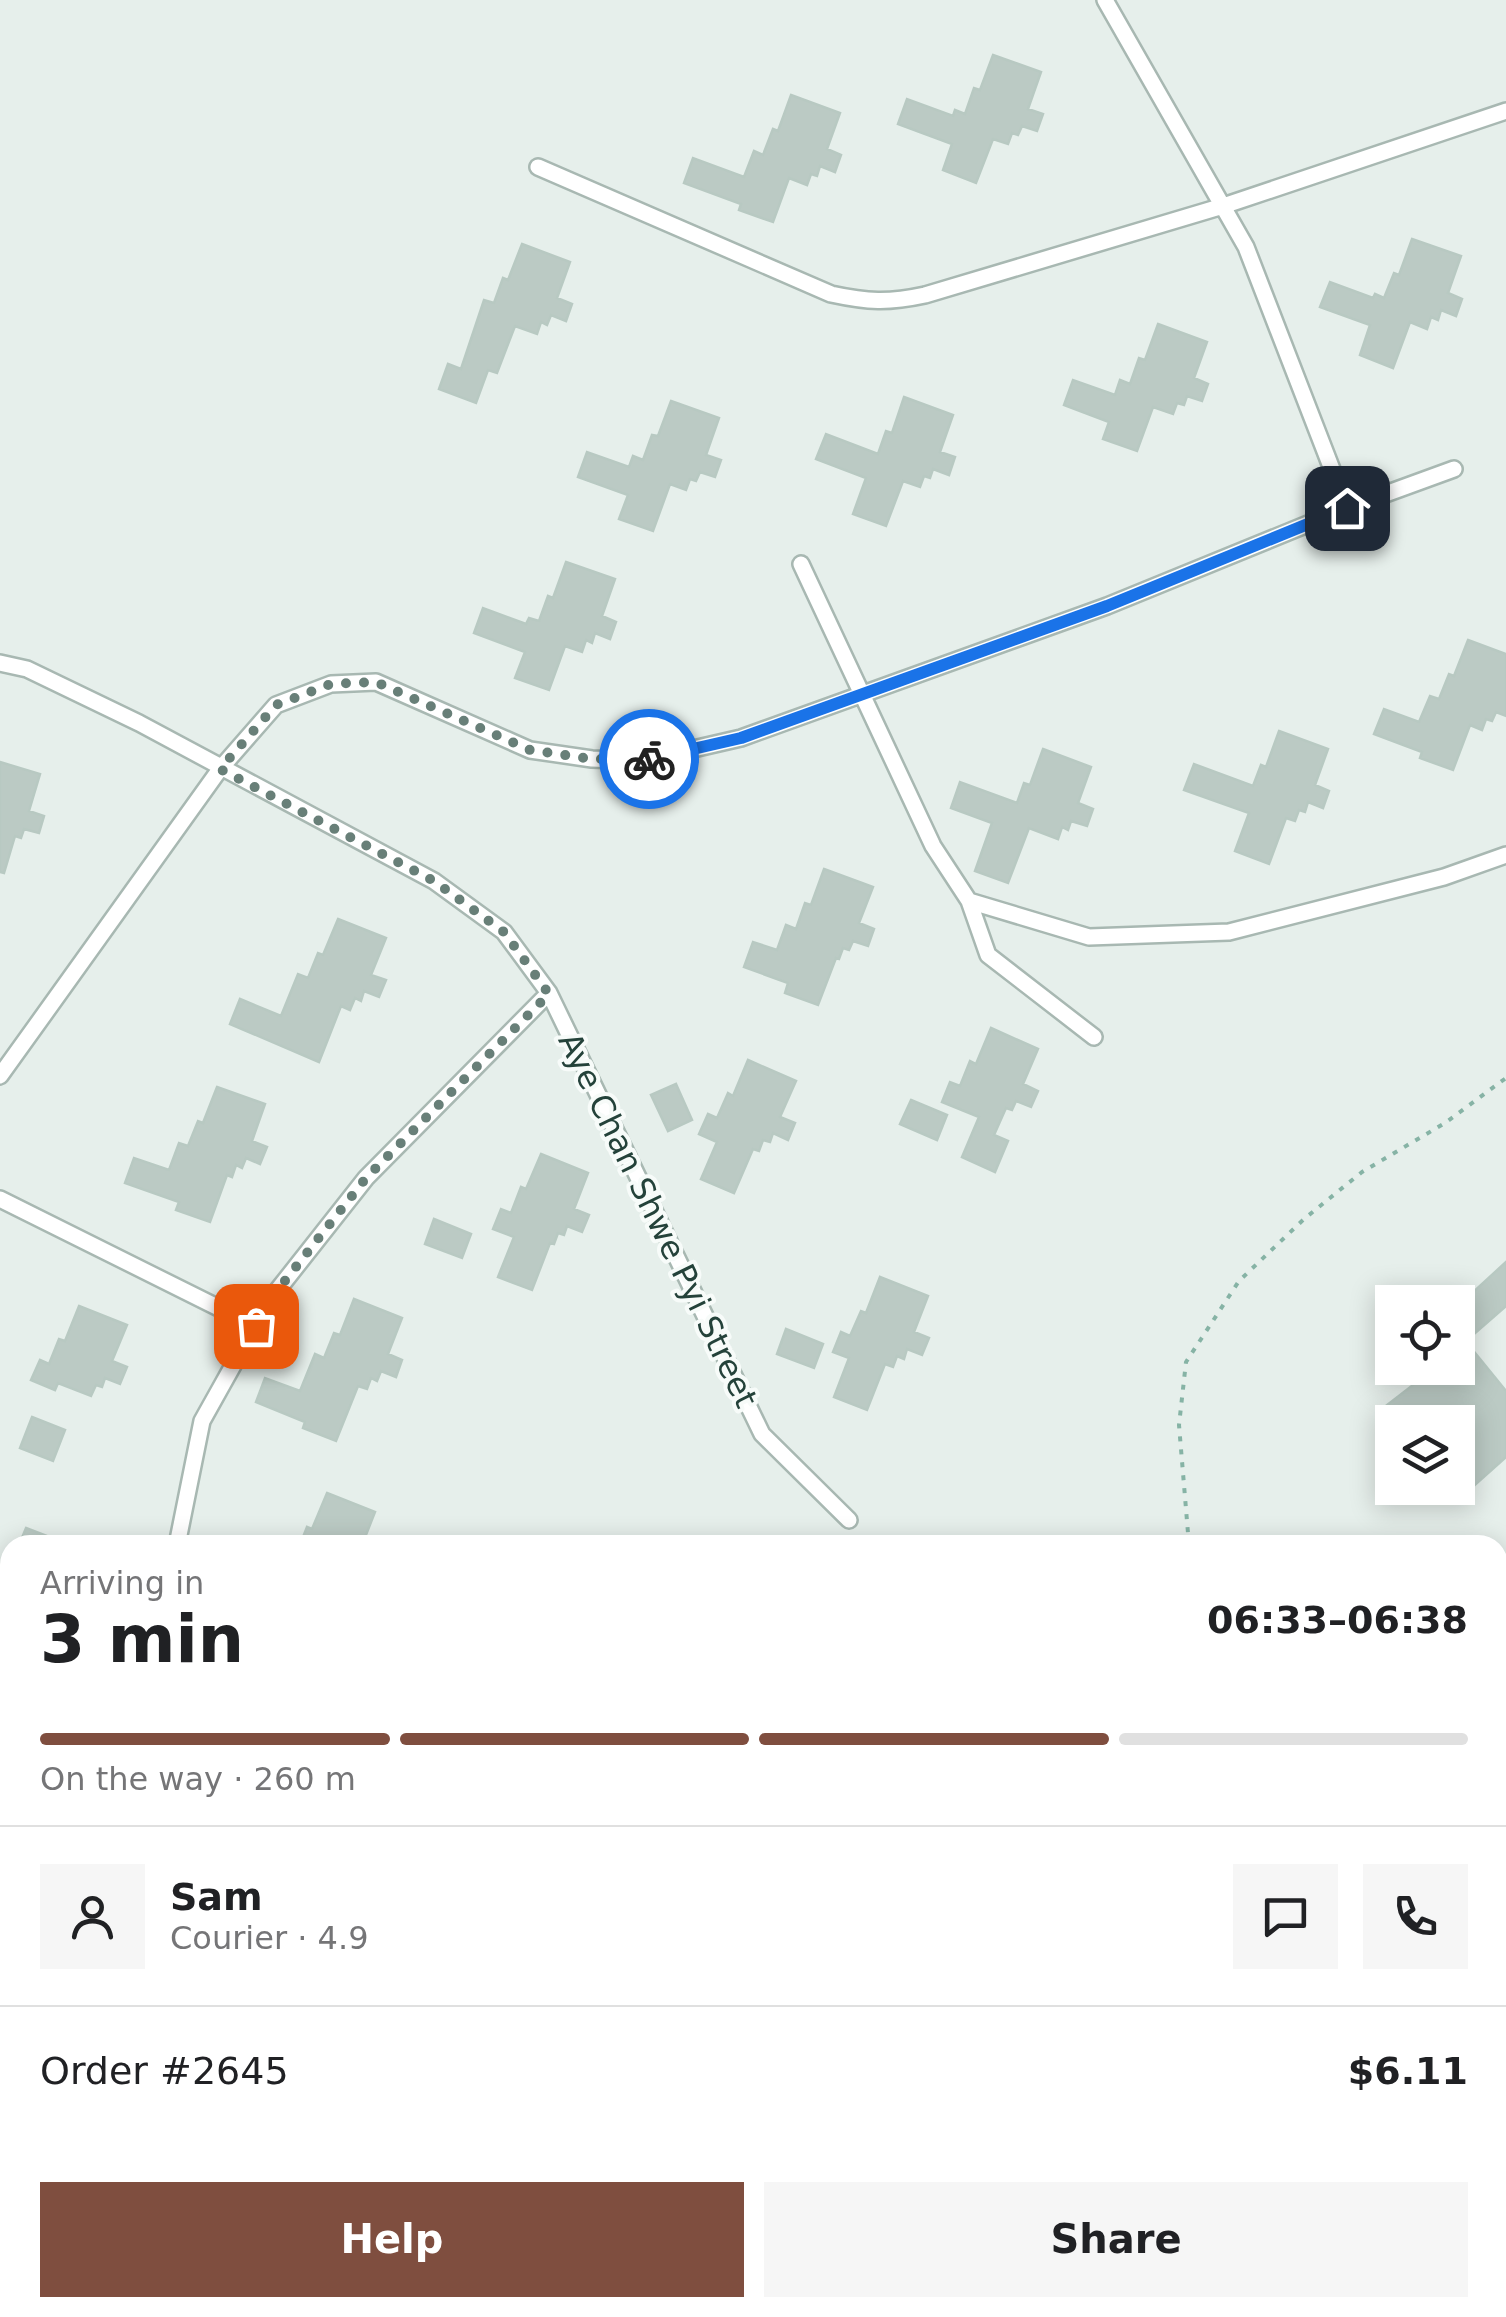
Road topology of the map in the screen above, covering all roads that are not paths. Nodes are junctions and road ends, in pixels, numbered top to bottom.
1 (1105, 0) edge
2 (1506, 110) edge
3 (538, 167) dead end
4 (1224, 206) junction
5 (1454, 469) dead end
6 (1347, 508) junction
7 (800, 564) dead end
8 (0, 663) edge
9 (861, 693) junction
10 (220, 769) junction
11 (1506, 855) edge
12 (969, 901) junction
13 (549, 994) junction
14 (1094, 1037) dead end
15 (0, 1076) edge
16 (0, 1199) edge
17 (256, 1326) junction
18 (849, 1520) dead end
19 (179, 1535) edge

1 - 4 street
2 - 4 street
3 - 4 street
4 - 6 street
5 - 6 street
6 - 9 street
7 - 9 street
8 - 10 street, Aye Chan Shwe Pyi Street
9 - 10 street
9 - 12 street
10 - 13 street, Aye Chan Shwe Pyi Street
10 - 15 street
11 - 12 street
12 - 14 street
13 - 17 street
13 - 18 street, Aye Chan Shwe Pyi Street
16 - 17 street
17 - 19 street

